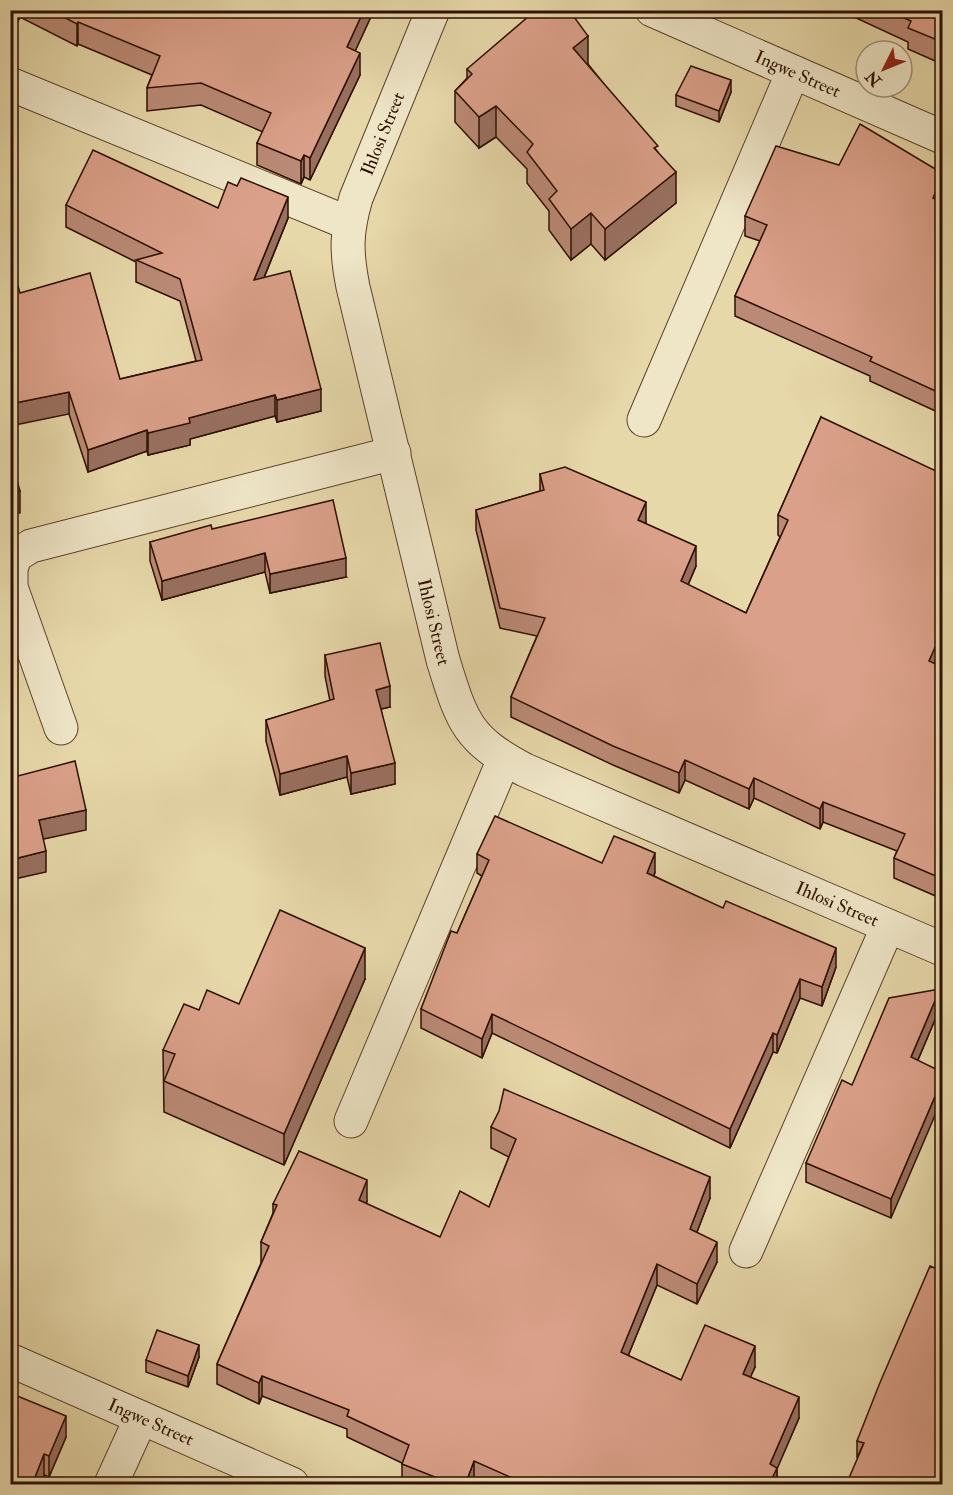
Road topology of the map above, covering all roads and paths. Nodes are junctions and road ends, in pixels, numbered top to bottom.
1 (433, 10) edge
2 (652, 10) edge
3 (793, 72) junction
4 (10, 84) edge
5 (942, 137) edge
6 (348, 223) junction
7 (644, 420) dead end
8 (394, 453) junction
9 (61, 728) dead end
10 (504, 759) junction
11 (888, 926) junction
12 (942, 949) edge
13 (351, 1121) dead end
14 (746, 1251) dead end
15 (10, 1360) edge
16 (141, 1418) junction
17 (111, 1485) edge
18 (292, 1485) edge

1 - 6 street, Ihlosi Street
2 - 3 street, Ingwe Street
3 - 5 street, Ingwe Street
3 - 7 street
4 - 6 street
6 - 8 street, Ihlosi Street
8 - 9 street
8 - 10 street, Ihlosi Street
10 - 11 street, Ihlosi Street
10 - 13 street
11 - 12 street, Ihlosi Street
11 - 14 street
15 - 16 street, Ingwe Street
16 - 17 street
16 - 18 street, Ingwe Street

